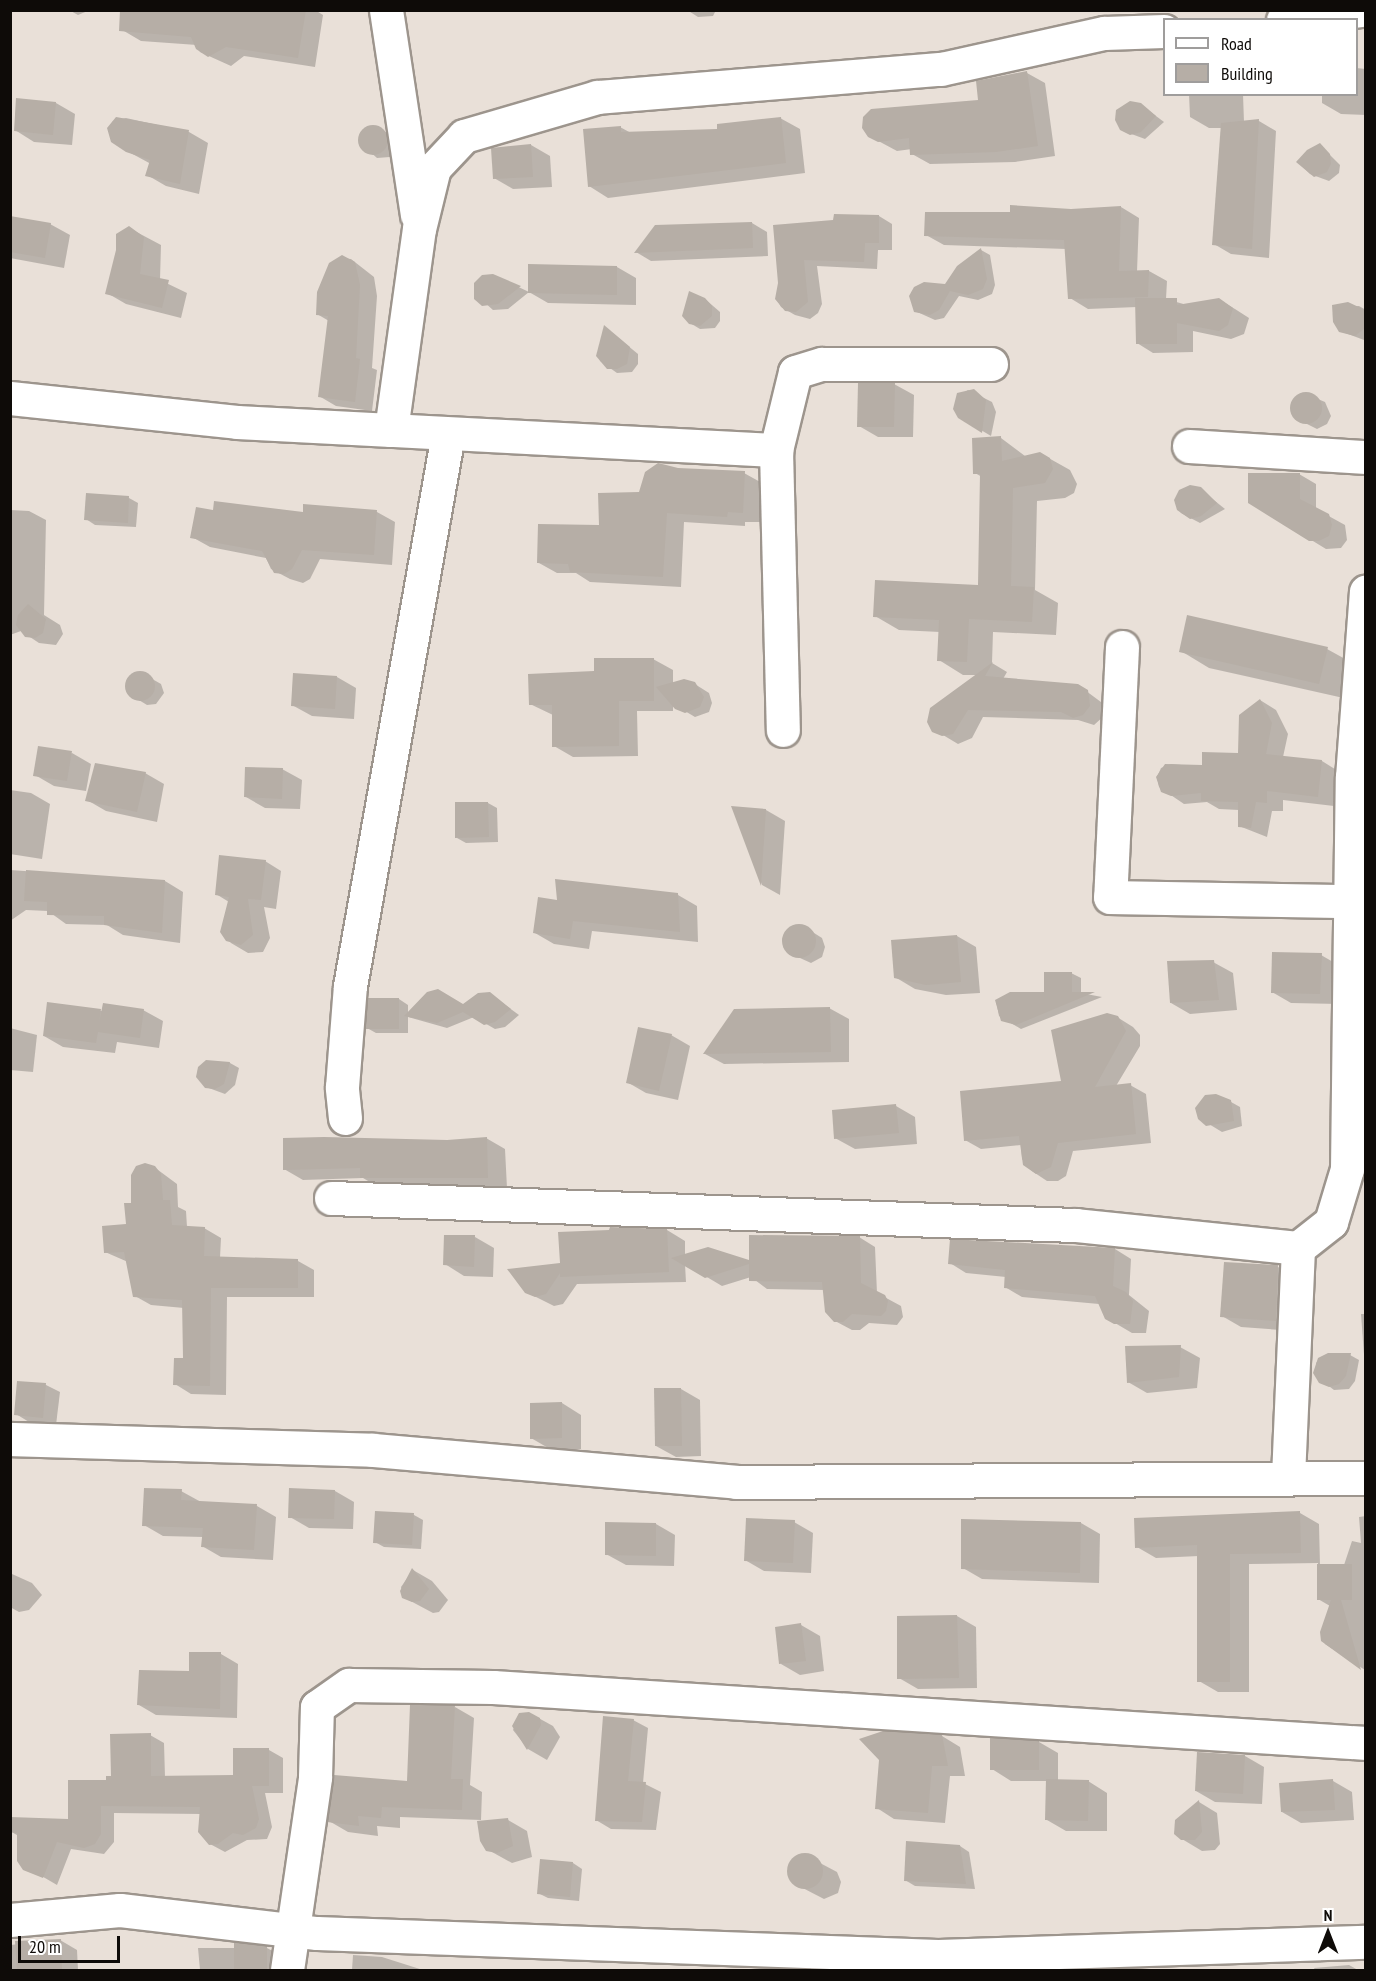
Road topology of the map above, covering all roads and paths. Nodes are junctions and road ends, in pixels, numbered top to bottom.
1 (386, 10) edge
2 (1361, 10) edge
3 (1299, 18) edge
4 (1103, 22) edge
5 (1163, 32) edge
6 (419, 229) junction
7 (991, 364) dead end
8 (10, 398) edge
9 (391, 430) junction
10 (448, 434) junction
11 (1188, 446) dead end
12 (776, 450) junction
13 (1365, 457) edge
14 (1365, 592) edge
15 (1122, 647) dead end
16 (1361, 690) edge
17 (783, 730) dead end
18 (1351, 901) junction
19 (1358, 998) edge
20 (345, 1118) dead end
21 (331, 1198) dead end
22 (1298, 1248) junction
23 (10, 1439) edge
24 (1288, 1477) junction
25 (1365, 1478) edge
26 (1365, 1743) edge
27 (10, 1920) edge
28 (290, 1929) junction
29 (1365, 1942) edge
30 (288, 1971) edge

1 - 6 street
2 - 3 street
4 - 5 street
4 - 6 street
6 - 9 street
7 - 12 street
8 - 9 street
9 - 10 street
10 - 12 street
10 - 20 street
11 - 13 street
12 - 17 street
14 - 16 street
15 - 18 street
16 - 18 street
18 - 19 street
19 - 22 street
21 - 22 street
22 - 24 street
23 - 24 street
24 - 25 street
26 - 28 street
27 - 28 street
28 - 29 street
28 - 30 street

